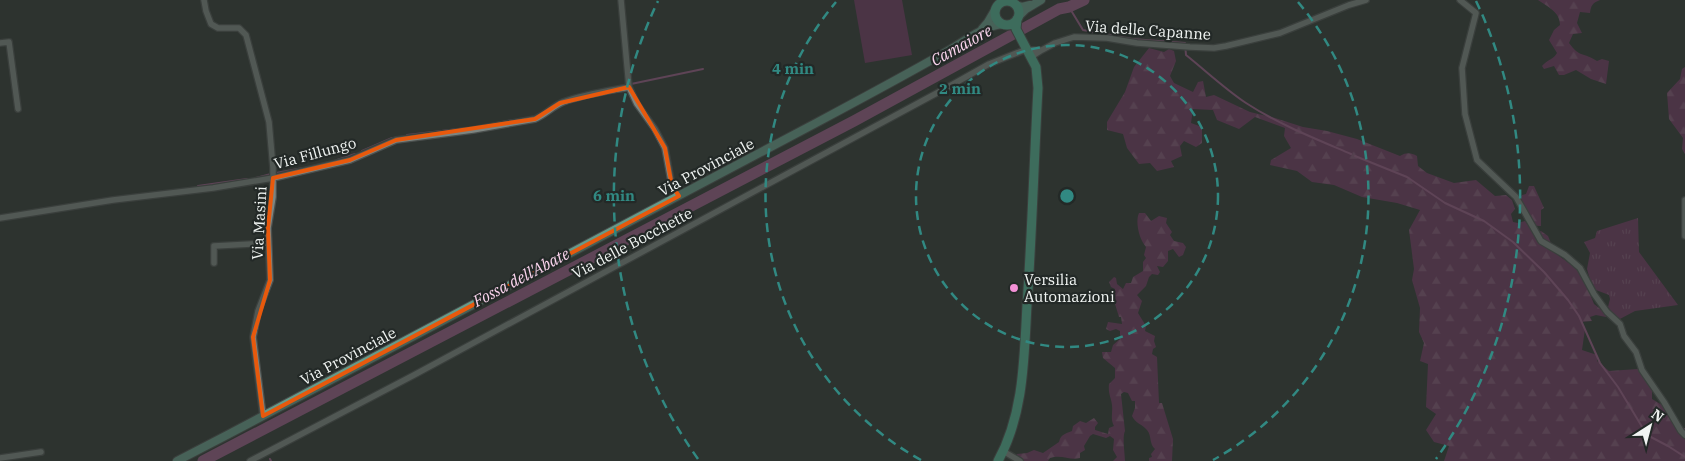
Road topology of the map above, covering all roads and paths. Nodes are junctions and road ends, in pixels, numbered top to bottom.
1 (204, 0) edge
2 (620, 0) edge
3 (1041, 0) edge
4 (1366, 0) edge
5 (1460, 0) edge
6 (1015, 3) edge
7 (998, 5) edge
8 (1032, 5) junction
9 (1012, 23) junction
10 (979, 32) junction
11 (0, 43) edge
12 (1028, 51) junction
13 (629, 88) junction
14 (18, 109) dead end
15 (273, 178) junction
16 (679, 196) junction
17 (1685, 200) edge
18 (0, 218) edge
19 (1685, 236) edge
20 (268, 243) junction
21 (214, 263) dead end
22 (263, 416) junction
23 (1685, 435) edge
24 (1003, 451) junction
25 (42, 452) dead end
26 (0, 458) edge
27 (177, 461) edge
28 (250, 461) edge
29 (998, 461) edge
30 (1020, 461) edge

1 - 15 street, Via Masini
2 - 13 street
3 - 8 main road, Via Provinciale
4 - 12 street, Via delle Capanne
5 - 23 street
6 - 7 main road
6 - 8 main road, Via Provinciale
6 - 9 main road
7 - 9 main road
7 - 10 main road, Via Provinciale
8 - 9 main road, Via Provinciale
9 - 10 main road, Via Provinciale
9 - 12 main road
10 - 16 main road, Via Provinciale
11 - 14 street
12 - 24 main road
12 - 28 street, Via delle Bocchette
13 - 15 street, Via Fillungo
13 - 16 street
15 - 18 street, Via Fillungo
15 - 20 street, Via Masini
16 - 22 main road, Via Provinciale
17 - 19 street
20 - 21 street
20 - 22 street, Via Masini
22 - 27 main road, Via Provinciale
24 - 29 main road
24 - 30 street
25 - 26 street

